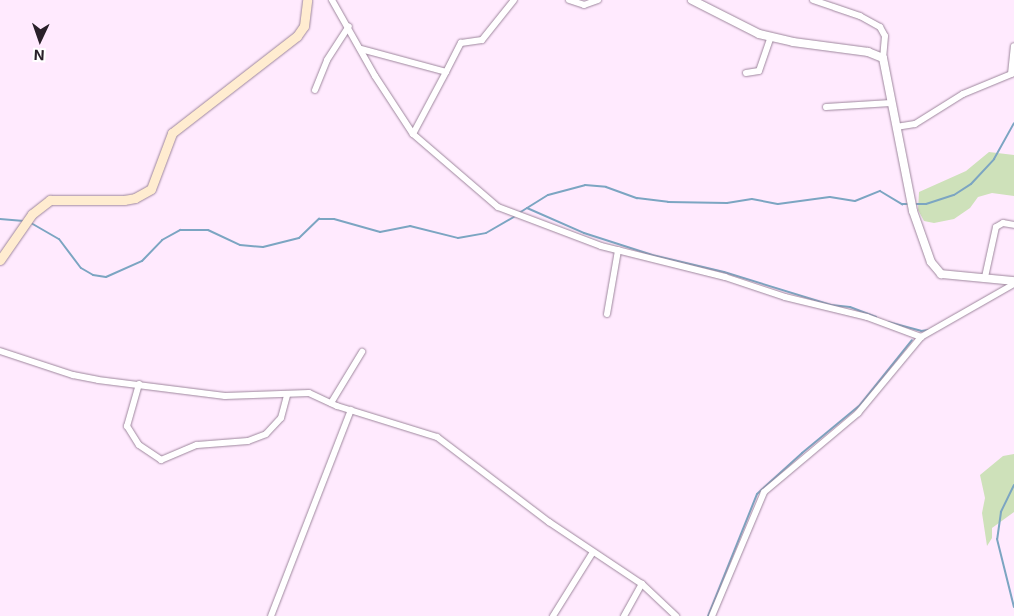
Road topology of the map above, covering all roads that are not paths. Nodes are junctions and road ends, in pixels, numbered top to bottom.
1 (307, 0) edge
2 (332, 0) edge
3 (514, 0) edge
4 (569, 0) edge
5 (598, 0) edge
6 (692, 0) edge
7 (813, 0) edge
8 (349, 26) junction
9 (771, 37) junction
10 (1014, 46) edge
11 (361, 49) junction
12 (883, 58) junction
13 (446, 72) junction
14 (746, 73) dead end
15 (1013, 74) edge
16 (315, 90) dead end
17 (891, 104) junction
18 (826, 108) dead end
19 (896, 127) junction
20 (413, 134) junction
21 (1014, 225) edge
22 (618, 250) junction
23 (0, 260) edge
24 (985, 277) junction
25 (1014, 283) edge
26 (607, 314) dead end
27 (922, 337) junction
28 (0, 351) edge
29 (362, 352) dead end
30 (139, 384) junction
31 (287, 395) junction
32 (331, 403) junction
33 (351, 410) junction
34 (593, 552) junction
35 (642, 584) junction
36 (271, 616) edge
37 (553, 616) edge
38 (624, 616) edge
39 (676, 616) edge
40 (712, 616) edge

1 - 23 main road
2 - 8 street
3 - 13 street
4 - 5 street
6 - 9 street
7 - 12 street
8 - 11 street
8 - 16 street
9 - 12 street
9 - 14 street
10 - 15 street
11 - 13 street
11 - 20 street
12 - 17 street
13 - 20 street
15 - 19 street
17 - 18 street
17 - 19 street
19 - 24 street
20 - 22 street
21 - 24 street
22 - 26 street
22 - 27 street
24 - 25 street
25 - 27 street
27 - 40 street
28 - 30 street
29 - 32 street
30 - 31 street
30 - 31 street
31 - 32 street
32 - 33 street
33 - 34 street
33 - 36 street
34 - 35 street
34 - 37 street
35 - 38 street
35 - 39 street

